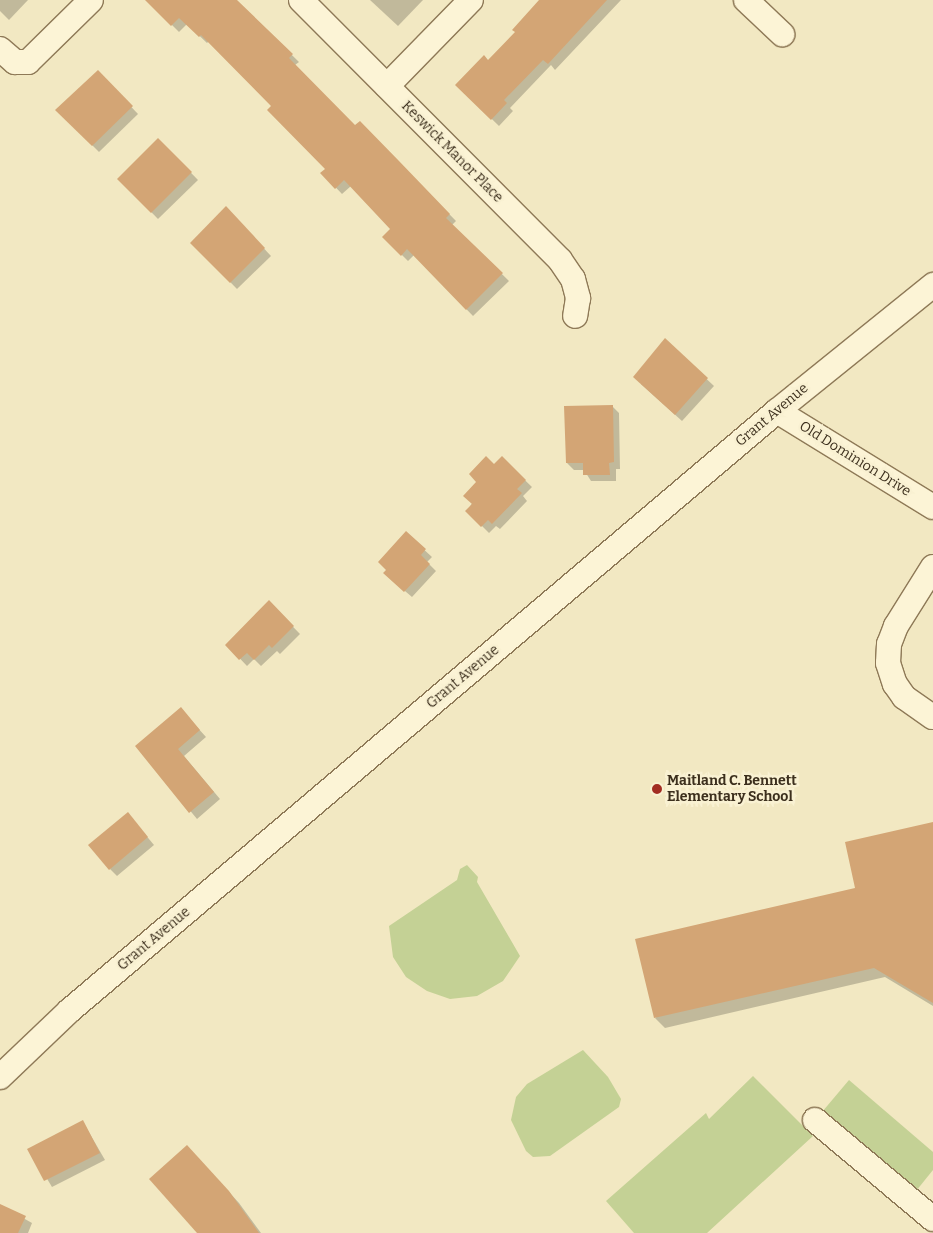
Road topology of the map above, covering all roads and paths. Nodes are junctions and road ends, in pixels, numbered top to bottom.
1 (91, 0) edge
2 (301, 0) edge
3 (471, 0) edge
4 (746, 0) edge
5 (782, 34) dead end
6 (0, 49) edge
7 (387, 86) junction
8 (933, 285) edge
9 (575, 316) dead end
10 (777, 411) junction
11 (933, 507) edge
12 (933, 568) edge
13 (933, 717) edge
14 (0, 1077) edge
15 (814, 1120) dead end
16 (933, 1219) edge

1 - 6 street
2 - 7 street, Keswick Manor Place
3 - 7 street
4 - 5 street
7 - 9 street, Keswick Manor Place
8 - 10 street, Grant Avenue
10 - 11 street, Old Dominion Drive
10 - 14 street, Grant Avenue
12 - 13 street
15 - 16 street

